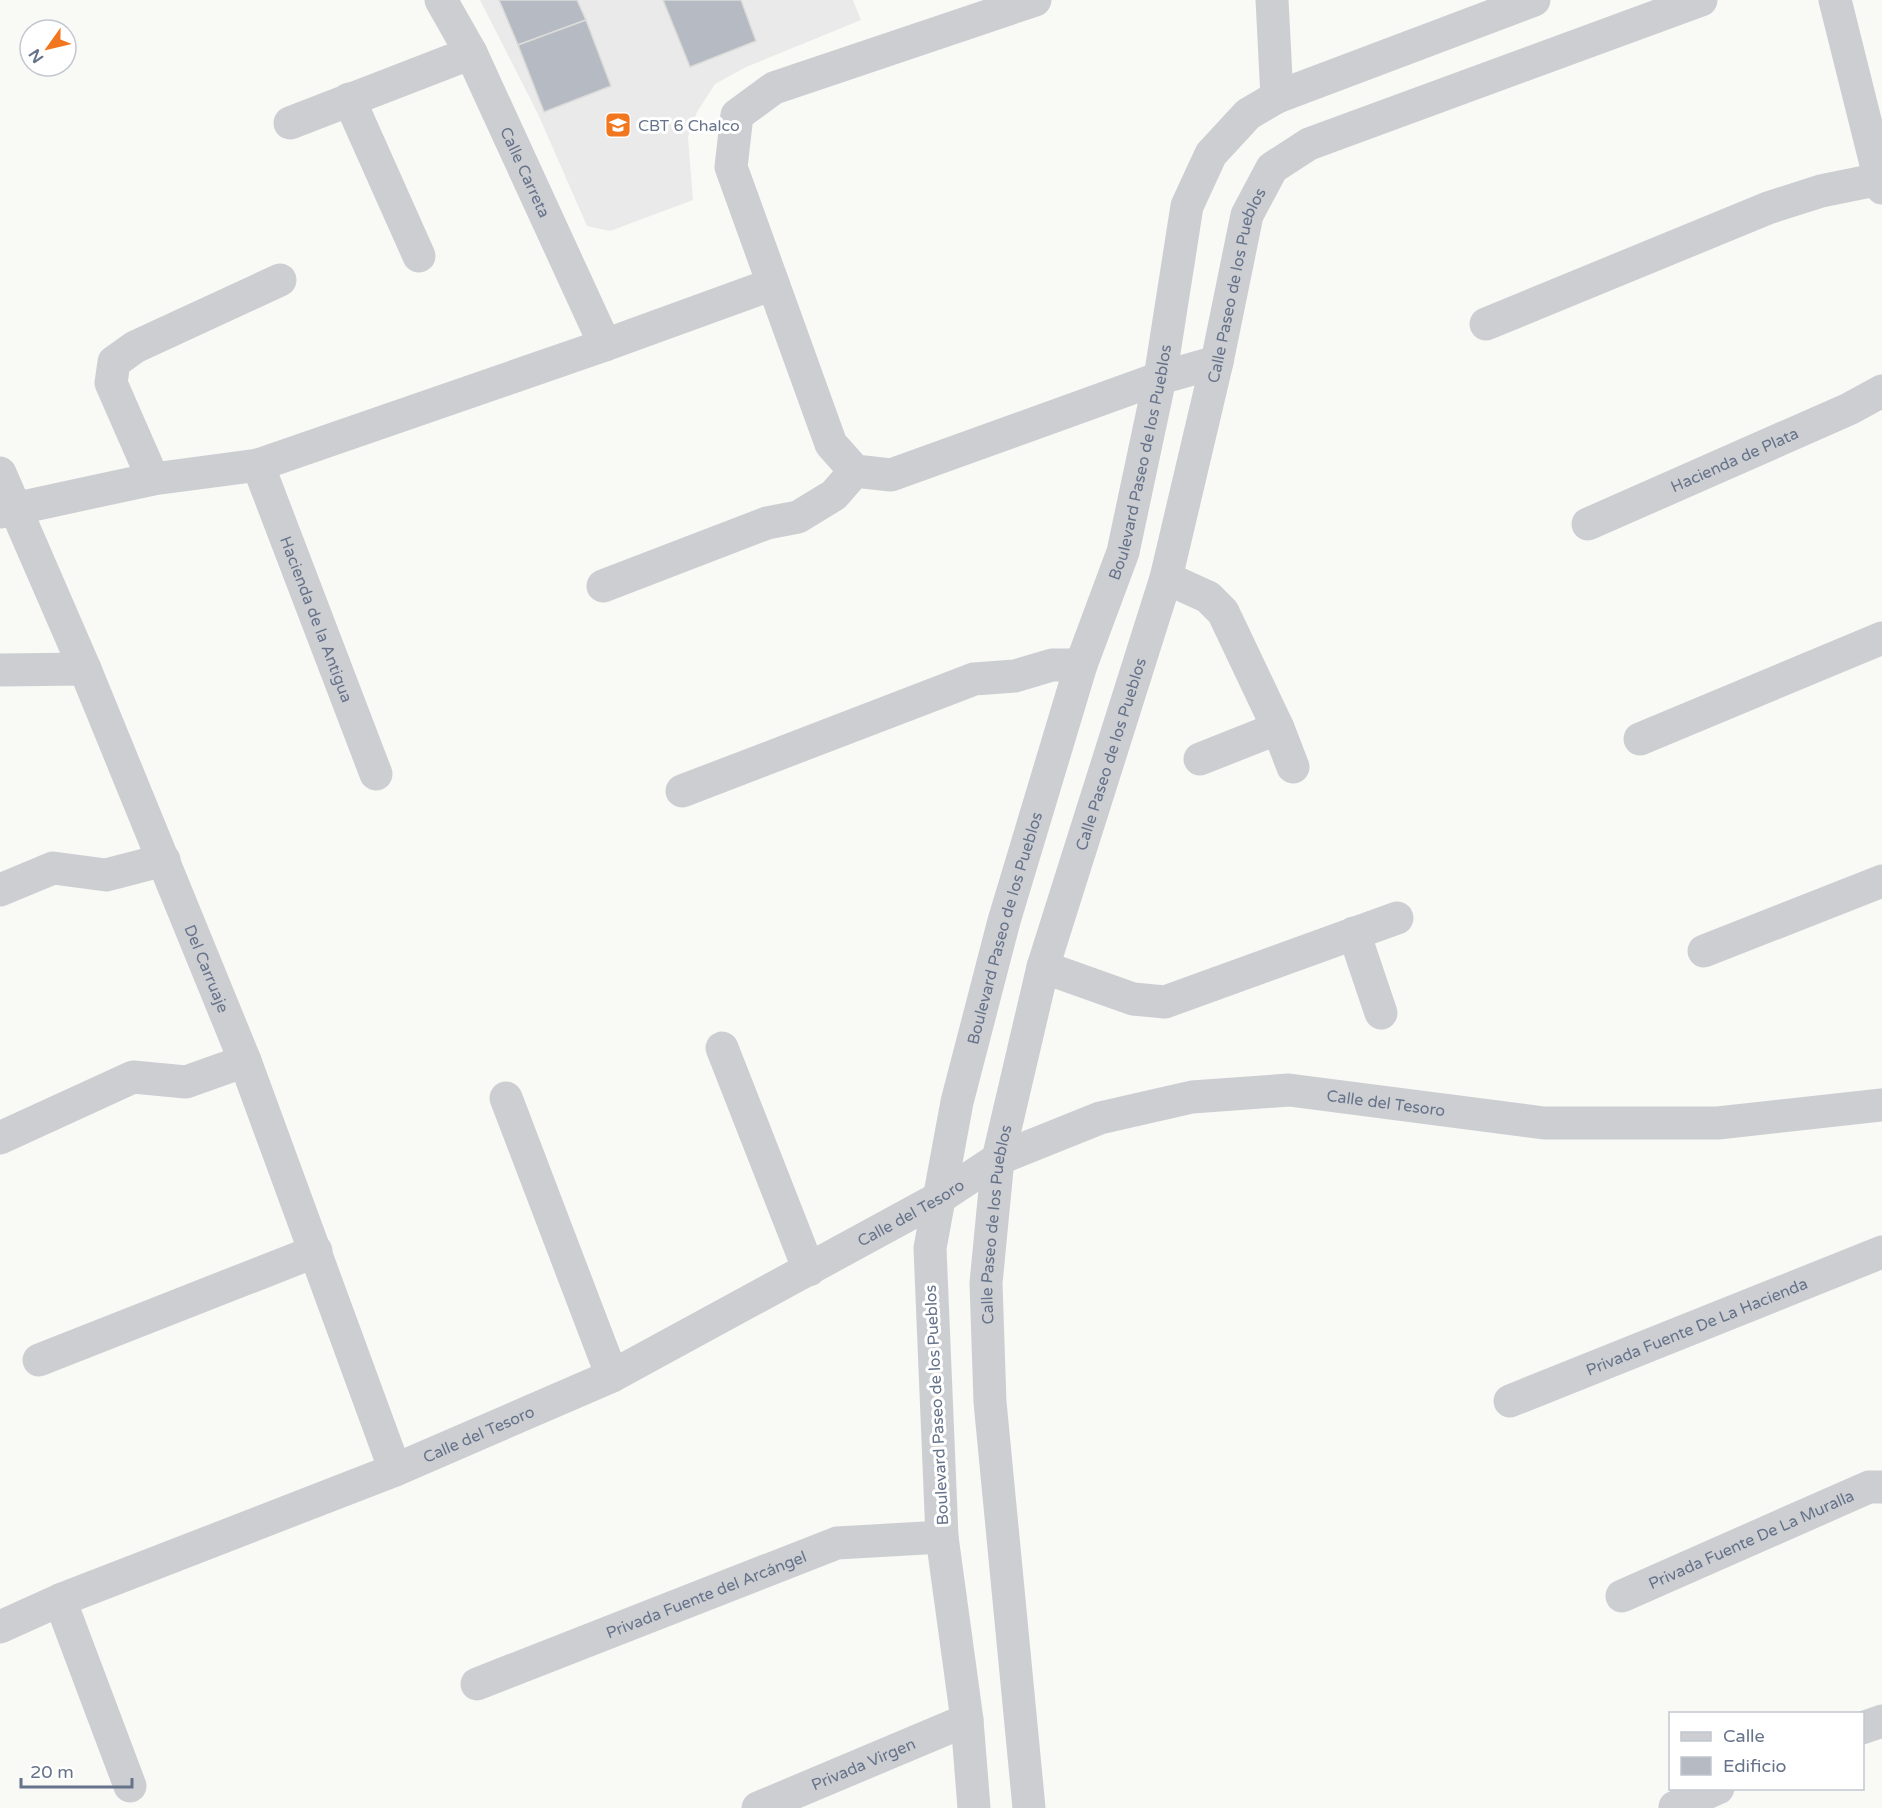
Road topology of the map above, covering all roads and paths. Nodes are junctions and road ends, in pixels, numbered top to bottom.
1 (441, 0) edge
2 (1035, 0) edge
3 (1272, 0) edge
4 (1534, 0) edge
5 (1701, 0) edge
6 (1835, 0) edge
7 (471, 53) junction
8 (1277, 97) junction
9 (349, 99) junction
10 (290, 123) dead end
11 (1879, 168) edge
12 (418, 256) dead end
13 (280, 280) dead end
14 (773, 284) junction
15 (1486, 324) dead end
16 (605, 345) junction
17 (1218, 362) junction
18 (1160, 378) junction
19 (1882, 391) edge
20 (258, 465) junction
21 (855, 471) junction
22 (0, 473) edge
23 (153, 479) junction
24 (8, 510) edge
25 (1588, 524) dead end
26 (1166, 578) junction
27 (603, 586) dead end
28 (1882, 638) edge
29 (1081, 665) junction
30 (86, 669) junction
31 (0, 670) edge
32 (1278, 728) junction
33 (1640, 740) dead end
34 (1200, 759) dead end
35 (1293, 767) dead end
36 (376, 774) dead end
37 (682, 791) dead end
38 (164, 860) junction
39 (1882, 881) edge
40 (0, 890) edge
41 (1397, 918) dead end
42 (1354, 933) junction
43 (1704, 951) dead end
44 (1043, 967) junction
45 (1381, 1013) dead end
46 (722, 1048) dead end
47 (245, 1060) junction
48 (506, 1098) dead end
49 (1882, 1105) edge
50 (0, 1138) edge
51 (998, 1159) junction
52 (939, 1198) junction
53 (316, 1251) junction
54 (1882, 1252) edge
55 (809, 1270) junction
56 (39, 1360) dead end
57 (612, 1376) junction
58 (1510, 1401) dead end
59 (395, 1470) junction
60 (1882, 1487) edge
61 (942, 1537) junction
62 (1622, 1596) dead end
63 (60, 1600) junction
64 (0, 1627) edge
65 (477, 1684) dead end
66 (967, 1720) junction
67 (1882, 1721) edge
68 (1864, 1728) edge
69 (130, 1786) dead end
70 (1713, 1790) edge
71 (1675, 1807) edge
72 (758, 1808) edge
73 (974, 1808) edge
74 (1029, 1808) edge

1 - 7 street, Calle Carreta
2 - 14 street
3 - 8 street
4 - 8 street
5 - 17 street, Calle Paseo de los Pueblos
6 - 11 street
7 - 9 street
7 - 16 street, Calle Carreta
8 - 18 street, Boulevard Paseo de los Pueblos
9 - 10 street
9 - 12 street
11 - 15 street
13 - 23 street
14 - 16 street
14 - 21 street
16 - 20 street
17 - 18 street
17 - 26 street, Calle Paseo de los Pueblos
18 - 21 street
18 - 29 street, Boulevard Paseo de los Pueblos
19 - 25 street, Hacienda de Plata
20 - 23 street
20 - 36 street, Hacienda de la Antigua
21 - 27 street
22 - 24 street, Del Carruaje
23 - 24 street
24 - 30 street, Del Carruaje
26 - 32 street
26 - 44 street, Calle Paseo de los Pueblos
28 - 33 street
29 - 37 street
29 - 52 street, Boulevard Paseo de los Pueblos
30 - 31 street
30 - 38 street, Del Carruaje
32 - 34 street
32 - 35 street
38 - 40 street
38 - 47 street, Del Carruaje
39 - 43 street
41 - 42 street
42 - 44 street
42 - 45 street
44 - 51 street, Calle Paseo de los Pueblos
46 - 55 street
47 - 50 street
47 - 53 street, Del Carruaje
48 - 57 street
49 - 51 street, Calle del Tesoro
51 - 52 street, Calle del Tesoro
51 - 74 street, Calle Paseo de los Pueblos
52 - 55 street, Calle del Tesoro
52 - 61 street, Boulevard Paseo de los Pueblos
53 - 56 street
53 - 59 street, Del Carruaje
54 - 58 street, Privada Fuente De La Hacienda
55 - 57 street, Calle del Tesoro
57 - 59 street, Calle del Tesoro
59 - 63 street, Calle del Tesoro
60 - 62 street, Privada Fuente De La Muralla
61 - 65 street, Privada Fuente del Arcángel
61 - 66 street, Boulevard Paseo de los Pueblos
63 - 64 street, Calle del Tesoro
63 - 69 street
66 - 72 street, Privada Virgen
66 - 73 street, Boulevard Paseo de los Pueblos
67 - 68 street
70 - 71 street

